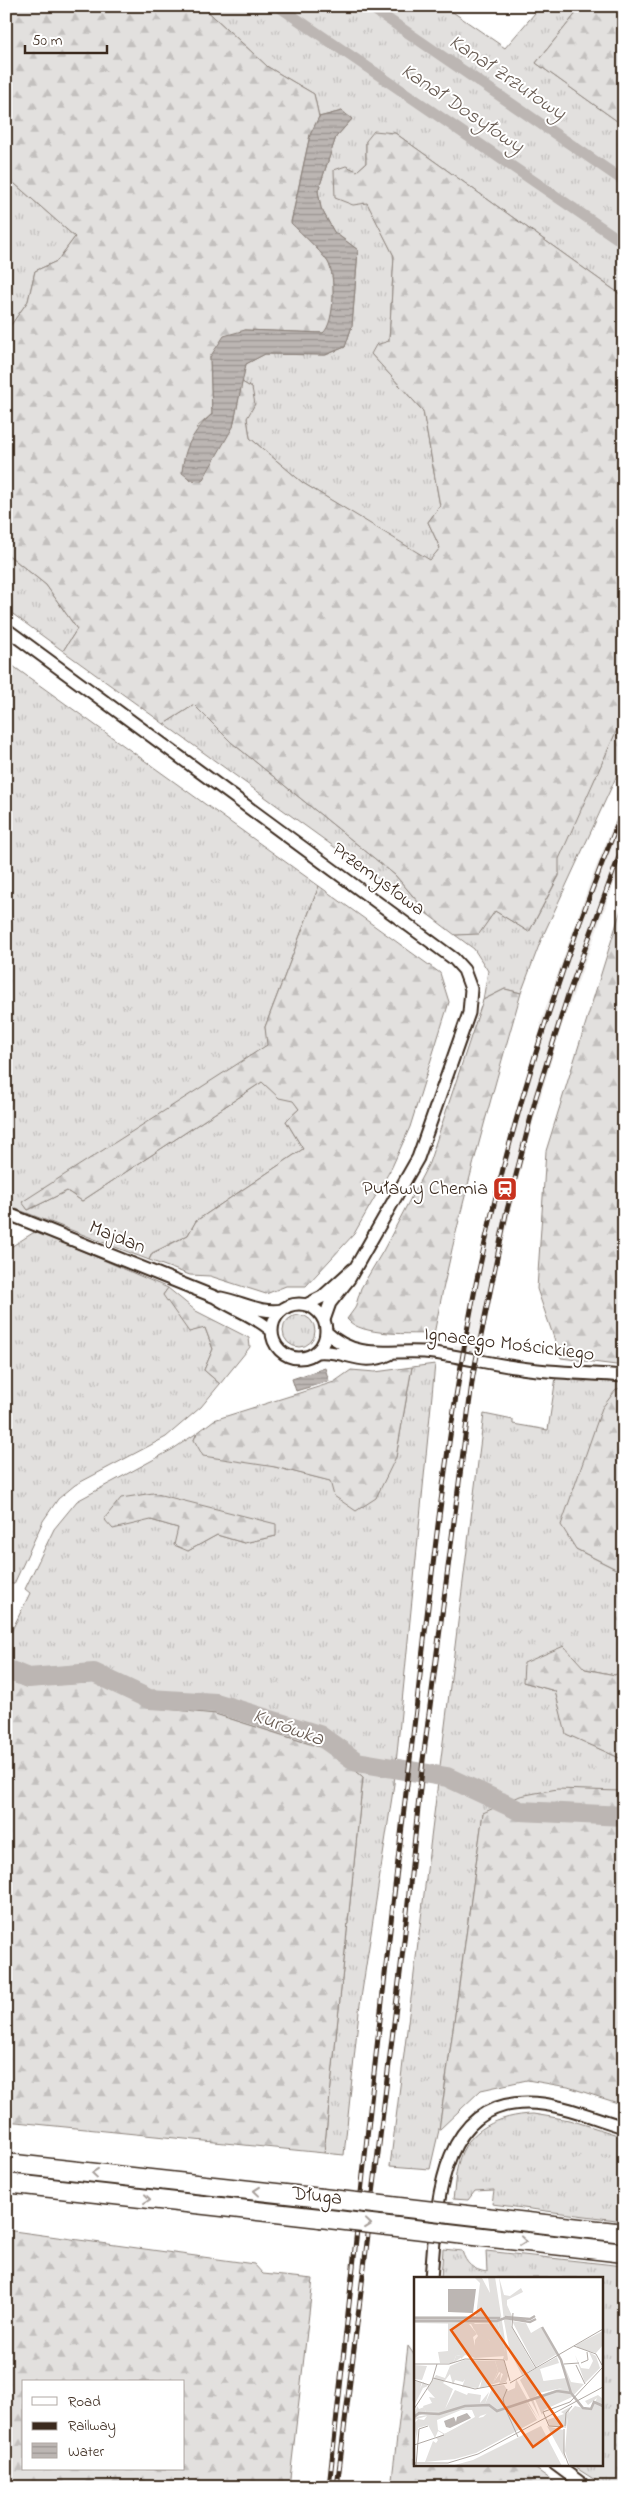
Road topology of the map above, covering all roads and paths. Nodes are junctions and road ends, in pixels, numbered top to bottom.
1 (6, 630) edge
2 (6, 1213) edge
3 (354, 1268) junction
4 (215, 1297) junction
5 (306, 1305) junction
6 (282, 1310) junction
7 (325, 1326) junction
8 (272, 1331) junction
9 (317, 1352) junction
10 (390, 1354) junction
11 (624, 1376) edge
12 (624, 2127) edge
13 (6, 2163) edge
14 (6, 2183) edge
15 (624, 2232) edge
16 (624, 2253) edge
17 (431, 2277) edge
18 (558, 2466) edge
19 (586, 2487) edge

1 - 3 street, Przemysłowa
2 - 4 street, Majdan
3 - 5 street, Przemysłowa
3 - 7 street, Przemysłowa
4 - 6 street, Majdan
4 - 8 street, Majdan
5 - 6 street
5 - 7 street
6 - 8 street
7 - 9 street
7 - 10 street, Ignacego Mościckiego
8 - 9 street
9 - 10 street, Ignacego Mościckiego
10 - 11 street, Ignacego Mościckiego
12 - 17 street
15 -> 13 highway, Długa, bridge
14 -> 16 highway, Długa, bridge
18 - 19 street

